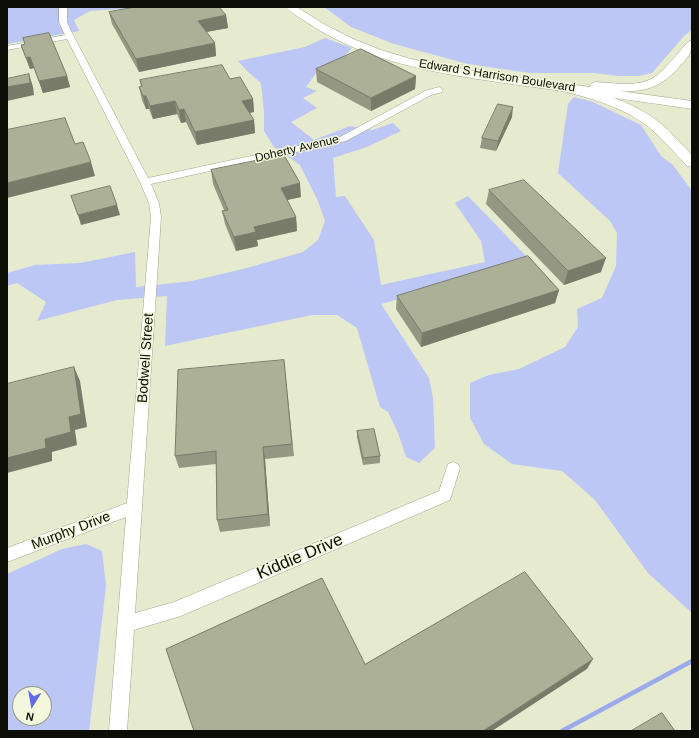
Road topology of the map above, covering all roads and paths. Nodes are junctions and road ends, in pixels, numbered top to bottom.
1 (63, 7) edge
2 (290, 7) edge
3 (305, 7) edge
4 (70, 36) junction
5 (692, 44) edge
6 (7, 48) edge
7 (596, 86) junction
8 (563, 87) junction
9 (439, 90) dead end
10 (692, 99) edge
11 (692, 105) edge
12 (692, 163) edge
13 (145, 182) junction
14 (454, 468) dead end
15 (135, 507) junction
16 (7, 555) edge
17 (126, 624) junction
18 (118, 731) edge

1 - 4 street, Bodwell Street
2 - 8 main road, Edward S Harrison Boulevard
3 - 7 main road, Edward S Harrison Boulevard
4 - 6 street
4 - 13 street, Bodwell Street
5 - 7 highway
7 - 10 main road, Edward S Harrison Boulevard
8 - 11 main road, Edward S Harrison Boulevard
8 - 12 highway
9 - 13 street, Doherty Avenue
13 - 15 street, Bodwell Street
14 - 17 street, Kiddie Drive
15 - 16 street, Murphy Drive
15 - 17 street, Bodwell Street
17 - 18 street, Bodwell Street

